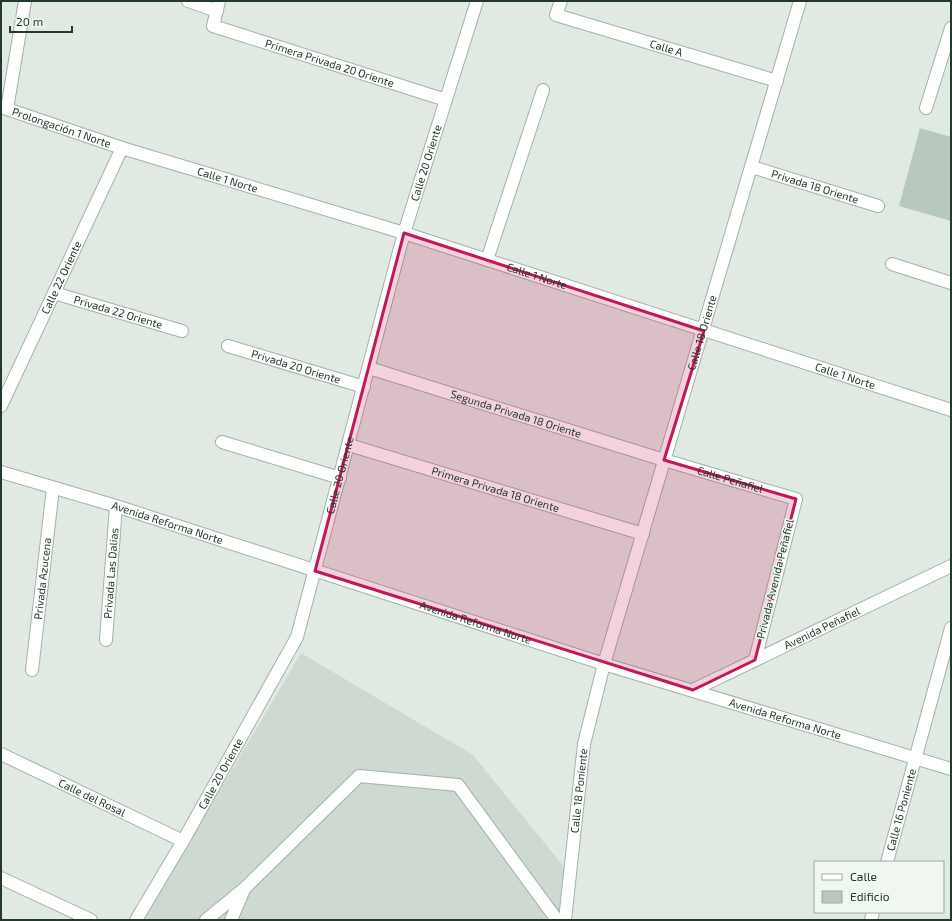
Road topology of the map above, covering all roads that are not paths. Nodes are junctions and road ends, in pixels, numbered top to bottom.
1 (25, 1) edge
2 (188, 1) edge
3 (476, 1) edge
4 (561, 1) edge
5 (800, 1) edge
6 (218, 6) edge
7 (951, 28) edge
8 (777, 81) junction
9 (543, 90) dead end
10 (446, 100) junction
11 (4, 108) edge
12 (926, 108) dead end
13 (122, 148) junction
14 (752, 167) junction
15 (878, 206) dead end
16 (404, 233) junction
17 (487, 260) junction
18 (892, 264) dead end
19 (951, 283) edge
20 (54, 293) junction
21 (182, 331) dead end
22 (704, 331) junction
23 (228, 346) dead end
24 (369, 368) junction
25 (364, 387) junction
26 (1, 406) edge
27 (951, 410) edge
28 (222, 442) dead end
29 (348, 445) junction
30 (664, 460) junction
31 (1, 472) edge
32 (340, 478) junction
33 (53, 488) junction
34 (796, 499) joint
35 (116, 506) junction
36 (643, 534) junction
37 (951, 566) edge
38 (316, 570) junction
39 (951, 628) edge
40 (106, 640) dead end
41 (755, 660) junction
42 (604, 664) junction
43 (32, 670) dead end
44 (693, 690) junction
45 (1, 754) edge
46 (915, 758) junction
47 (951, 769) edge
48 (183, 841) junction
49 (887, 861) edge
50 (1, 878) edge
51 (244, 889) junction
52 (91, 920) edge
53 (136, 920) edge
54 (206, 920) edge
55 (231, 920) edge
56 (557, 920) edge
57 (565, 920) edge

1 - 11 street
2 - 6 street
3 - 10 street, Calle 20 Oriente
4 - 8 street, Calle A
5 - 8 street, Calle 18 Oriente
6 - 10 street, Primera Privada 20 Oriente
7 - 12 street
8 - 14 street, Calle 18 Oriente
9 - 17 street
10 - 16 street, Calle 20 Oriente
11 - 13 street, Prolongación 1 Norte
13 - 16 street, Calle 1 Norte
13 - 20 street, Calle 22 Oriente
14 - 15 street, Privada 18 Oriente
14 - 22 street, Calle 18 Oriente
16 - 17 street, Calle 1 Norte
16 - 24 street, Calle 20 Oriente
17 - 22 street, Calle 1 Norte
18 - 19 street
20 - 21 street, Privada 22 Oriente
20 - 26 street, Calle 22 Oriente
22 - 27 street, Calle 1 Norte
22 - 30 street, Calle 18 Oriente
23 - 25 street, Privada 20 Oriente
24 - 25 street, Calle 20 Oriente
24 - 30 street, Segunda Privada 18 Oriente
25 - 29 street, Calle 20 Oriente
28 - 32 street
29 - 32 street, Calle 20 Oriente
29 - 36 street, Primera Privada 18 Oriente
30 - 34 street, Calle Peñafiel
30 - 36 street, Calle 18 Oriente
31 - 33 street, Avenida Reforma Norte
32 - 38 street, Calle 20 Oriente
33 - 35 street, Avenida Reforma Norte
33 - 43 street, Privada Azucena
34 - 41 street, Privada Avenida Peñafiel
35 - 38 street, Avenida Reforma Norte
35 - 40 street, Privada Las Dalias
36 - 42 street, Calle 18 Oriente
37 - 41 street, Avenida Peñafiel
38 - 42 street, Avenida Reforma Norte
38 - 48 street, Calle 20 Oriente
39 - 46 street, Calle 16 Poniente
41 - 44 street, Avenida Peñafiel
42 - 44 street, Avenida Reforma Norte
42 - 57 street, Calle 18 Poniente
44 - 46 street, Avenida Reforma Norte
45 - 48 street, Calle del Rosal
46 - 47 street, Avenida Reforma Norte
46 - 49 street, Calle 16 Poniente
48 - 53 street, Calle 20 Oriente
50 - 52 street
51 - 54 street
51 - 55 street
51 - 56 street

